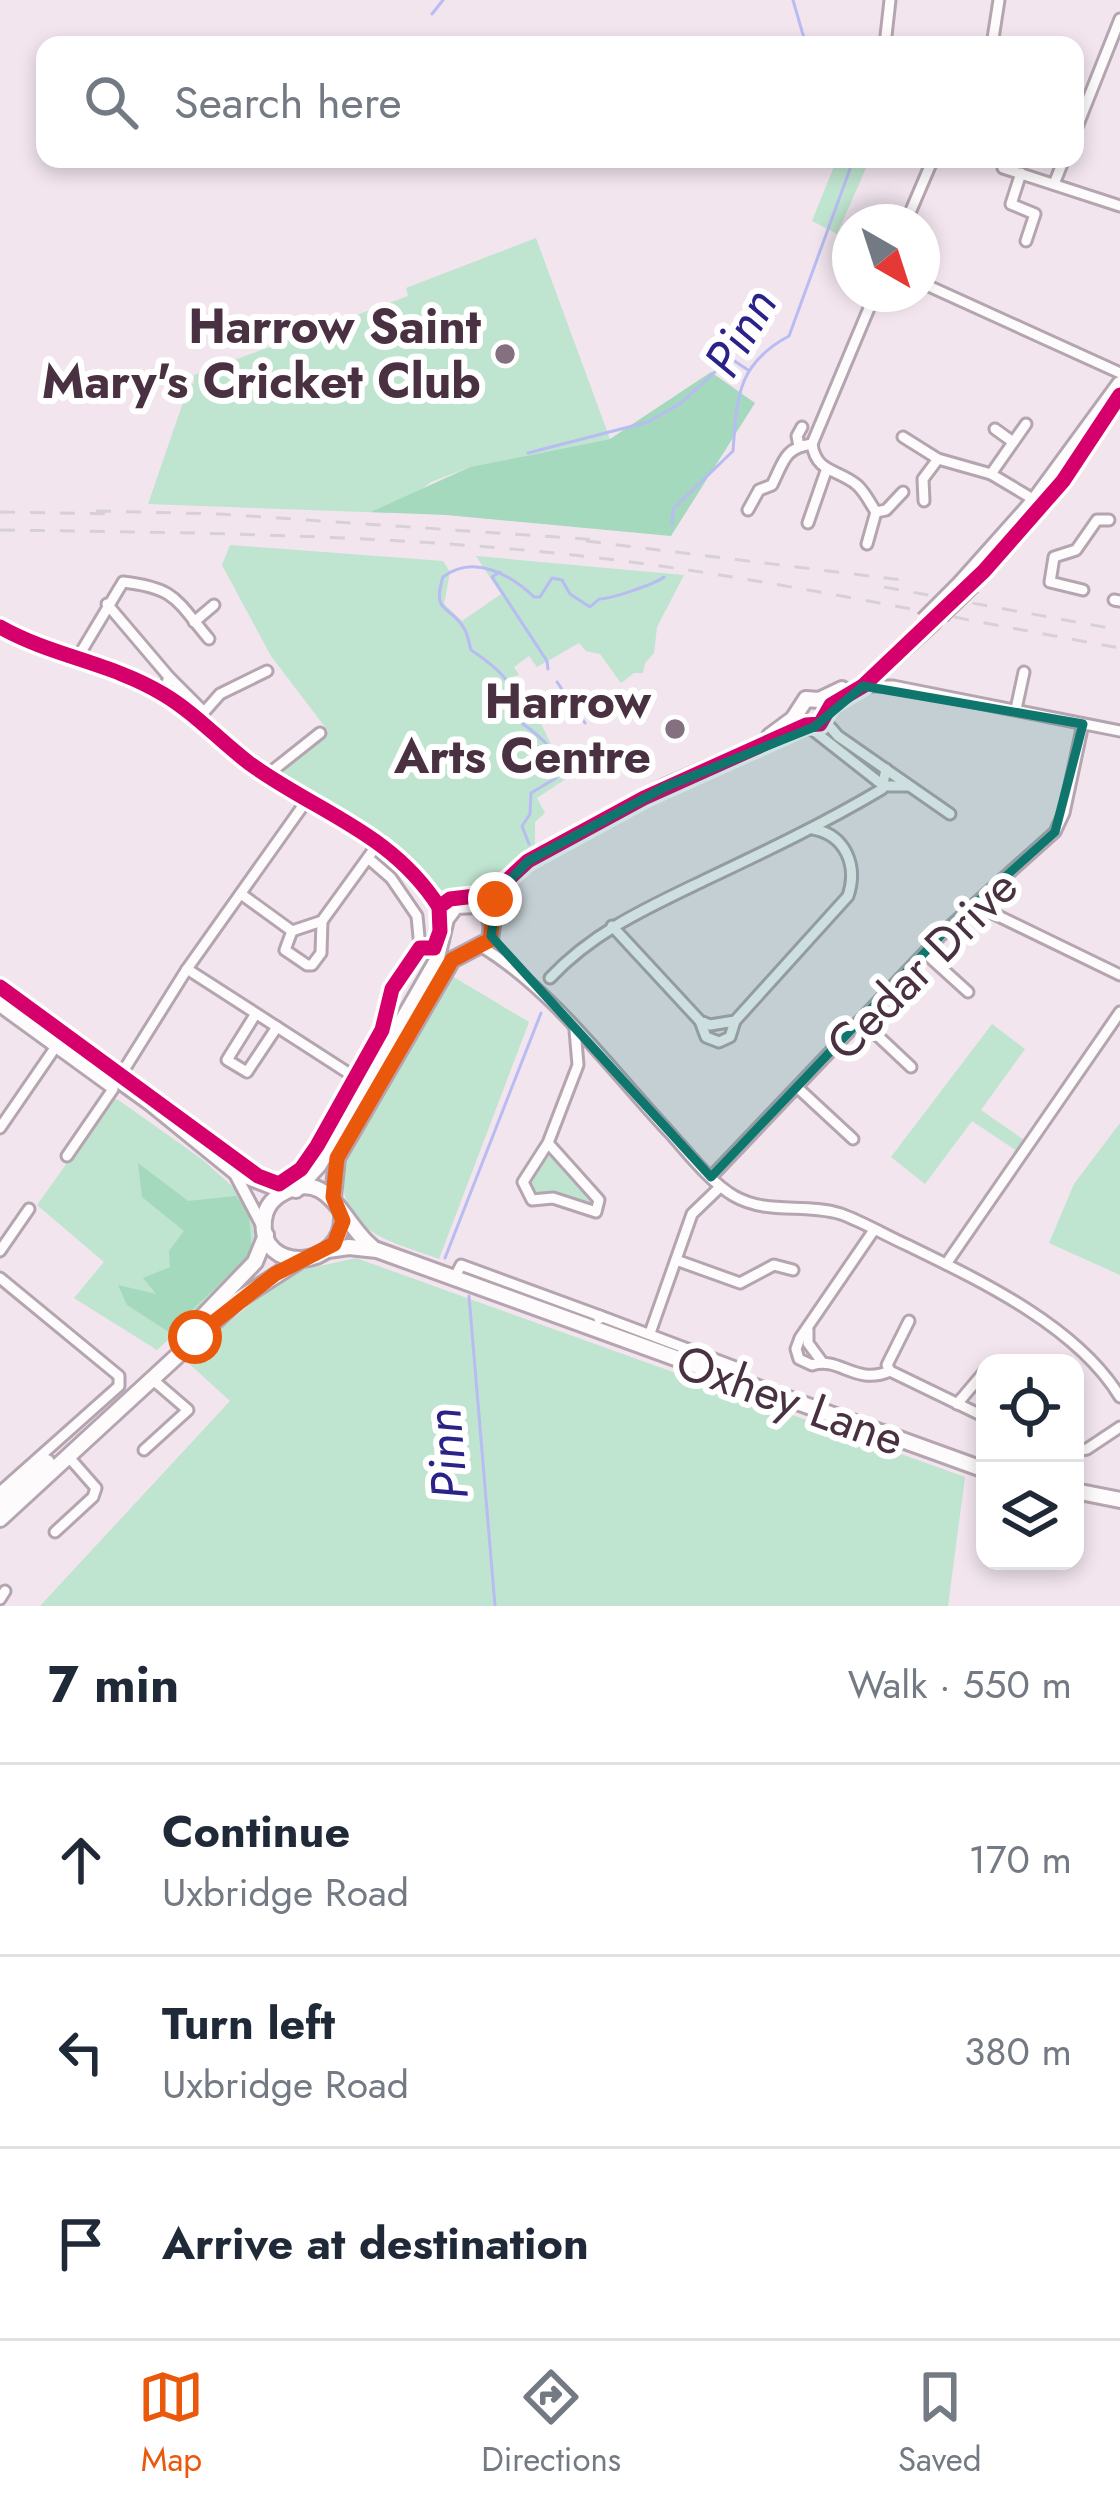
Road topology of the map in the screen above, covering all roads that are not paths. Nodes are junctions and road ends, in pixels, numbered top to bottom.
1 (890, 0) edge
2 (999, 0) edge
3 (1120, 19) edge
4 (886, 36) edge
5 (993, 36) edge
6 (1116, 43) edge
7 (1084, 112) edge
8 (928, 168) edge
9 (1004, 168) dead end
10 (1060, 168) edge
11 (1021, 173) junction
12 (1054, 184) junction
13 (913, 204) edge
14 (1120, 206) edge
15 (1026, 241) dead end
16 (940, 291) edge
17 (867, 312) edge
18 (1120, 374) edge
19 (1120, 384) edge
20 (1120, 395) edge
21 (1111, 417) edge
22 (1026, 424) dead end
23 (802, 428) dead end
24 (995, 430) dead end
25 (903, 437) dead end
26 (1013, 442) junction
27 (812, 444) junction
28 (800, 446) junction
29 (938, 459) junction
30 (826, 471) junction
31 (991, 474) junction
32 (902, 492) dead end
33 (924, 501) dead end
34 (1038, 503) junction
35 (1120, 506) edge
36 (748, 510) dead end
37 (875, 512) junction
38 (1109, 520) junction
39 (808, 523) dead end
40 (1120, 530) edge
41 (867, 544) dead end
42 (1083, 590) dead end
43 (107, 604) junction
44 (214, 605) dead end
45 (194, 622) junction
46 (0, 626) edge
47 (208, 639) dead end
48 (78, 658) junction
49 (267, 671) dead end
50 (873, 672) junction
51 (1024, 672) dead end
52 (169, 676) junction
53 (863, 686) junction
54 (893, 686) junction
55 (163, 694) junction
56 (797, 710) junction
57 (1016, 710) junction
58 (201, 715) junction
59 (817, 717) junction
60 (1082, 724) junction
61 (1120, 731) edge
62 (320, 733) dead end
63 (755, 747) junction
64 (886, 769) junction
65 (267, 775) junction
66 (884, 786) junction
67 (909, 787) junction
68 (307, 800) junction
69 (844, 812) junction
70 (950, 814) dead end
71 (813, 829) junction
72 (380, 841) junction
73 (841, 843) junction
74 (368, 858) junction
75 (241, 894) junction
76 (980, 902) junction
77 (483, 910) junction
78 (449, 919) junction
79 (322, 921) junction
80 (612, 926) junction
81 (292, 932) junction
82 (487, 942) junction
83 (462, 952) junction
84 (925, 952) junction
85 (187, 969) junction
86 (1120, 975) edge
87 (550, 978) junction
88 (527, 983) junction
89 (0, 987) edge
90 (968, 992) dead end
91 (0, 997) edge
92 (545, 998) junction
93 (0, 1007) edge
94 (1120, 1012) edge
95 (256, 1015) junction
96 (862, 1021) junction
97 (277, 1027) junction
98 (575, 1030) junction
99 (57, 1044) junction
100 (83, 1053) junction
101 (601, 1058) junction
102 (578, 1065) junction
103 (911, 1066) dead end
104 (352, 1076) junction
105 (115, 1085) junction
106 (799, 1089) junction
107 (0, 1128) edge
108 (853, 1139) dead end
109 (548, 1143) junction
110 (317, 1146) dead end
111 (67, 1156) dead end
112 (226, 1159) junction
113 (246, 1166) dead end
114 (235, 1174) junction
115 (711, 1177) junction
116 (720, 1187) junction
117 (290, 1191) junction
118 (333, 1197) junction
119 (29, 1209) dead end
120 (342, 1213) junction
121 (874, 1230) junction
122 (265, 1232) junction
123 (328, 1250) junction
124 (376, 1250) junction
125 (0, 1251) edge
126 (300, 1260) junction
127 (676, 1260) junction
128 (946, 1264) junction
129 (793, 1270) dead end
130 (0, 1278) edge
131 (598, 1322) junction
132 (909, 1322) dead end
133 (650, 1333) junction
134 (738, 1368) dead end
135 (890, 1371) junction
136 (152, 1378) junction
137 (976, 1382) edge
138 (1119, 1392) edge
139 (957, 1404) junction
140 (976, 1413) edge
141 (1120, 1427) edge
142 (1084, 1449) edge
143 (144, 1450) dead end
144 (67, 1455) junction
145 (976, 1467) edge
146 (0, 1492) edge
147 (1084, 1493) edge
148 (1120, 1499) edge
149 (0, 1503) edge
150 (0, 1520) edge
151 (55, 1532) dead end

1 - 4 street
2 - 5 street
3 - 6 street
6 - 7 street
8 - 13 street
9 - 11 street
10 - 12 street
11 - 12 street
11 - 15 street
12 - 14 street
16 - 18 street
17 - 27 street
19 - 21 main road
20 - 21 main road
21 - 34 main road
22 - 26 street
23 - 28 street
24 - 26 street
25 - 29 street
26 - 31 street
27 - 28 street
27 - 30 street
28 - 36 street
29 - 31 street
29 - 33 street
30 - 37 street
30 - 39 street
31 - 34 street
32 - 37 street
34 - 50 main road, bridge
35 - 38 street
37 - 41 street
38 - 40 street
38 - 42 street
43 - 45 street
43 - 48 street
43 - 52 street
44 - 45 street
45 - 47 street
46 - 48 street
48 - 55 street
49 - 58 street
50 - 53 main road
50 - 54 street
50 - 59 main road
51 - 57 street
52 - 55 street
52 - 58 street
53 - 54 street
53 - 59 main road
54 - 57 street
55 - 58 street
56 - 59 main road
56 - 59 main road
56 - 63 main road
57 - 60 street
58 - 65 street
59 - 63 main road
59 - 64 street
59 - 66 street
60 - 61 street
60 - 76 street, Cedar Drive
62 - 65 street
63 - 77 main road
64 - 66 street
64 - 67 street
65 - 68 street
66 - 67 street
66 - 69 street
67 - 70 street
68 - 72 street
68 - 75 street
69 - 71 street
69 - 73 street
71 - 73 street
71 - 80 street
72 - 74 street
72 - 78 street
73 - 80 street
74 - 79 street
74 - 104 street
75 - 81 street
75 - 85 street
76 - 84 street, Cedar Drive
76 - 86 street
77 - 78 main road
77 - 82 main road
78 - 83 main road
78 - 117 main road
79 - 81 street
79 - 81 street
80 - 87 street
82 - 83 main road
82 - 88 street
83 - 118 main road
84 - 90 street
84 - 96 street, Cedar Drive
85 - 95 street
85 - 105 street
87 - 88 street
87 - 92 street
88 - 92 street
89 - 100 street
91 - 99 street
92 - 98 street
93 - 99 street
94 - 128 street
95 - 97 street
95 - 97 street
96 - 103 street
96 - 106 street, Cedar Drive
97 - 104 street
98 - 101 street
98 - 102 street
99 - 100 street
99 - 105 street
99 - 107 street
100 - 105 street
101 - 102 street
101 - 115 street
102 - 109 street
104 - 110 street
105 - 111 street
105 - 112 street
106 - 108 street
106 - 115 street, Cedar Drive
109 - 109 street
112 - 113 street
112 - 114 street
114 - 117 street
114 - 122 street
115 - 116 street
116 - 121 street
116 - 127 street
117 - 118 main road
117 - 122 main road
118 - 120 main road
119 - 125 street
120 - 123 main road
120 - 124 main road, Oxhey Lane
121 - 128 street
121 - 135 street
122 - 126 main road
122 - 149 main road
123 - 124 main road, Oxhey Lane
123 - 126 main road
124 - 131 main road, Oxhey Lane
126 - 136 main road
127 - 129 street
127 - 133 street
128 - 138 street
130 - 146 street
131 - 133 street, Oxhey Lane
131 - 145 main road, Oxhey Lane
132 - 135 street
133 - 134 street, Oxhey Lane
135 - 139 street
136 - 143 street
136 - 144 main road
137 - 139 street
139 - 140 street
141 - 142 street
144 - 150 main road
144 - 151 street
147 - 148 main road

